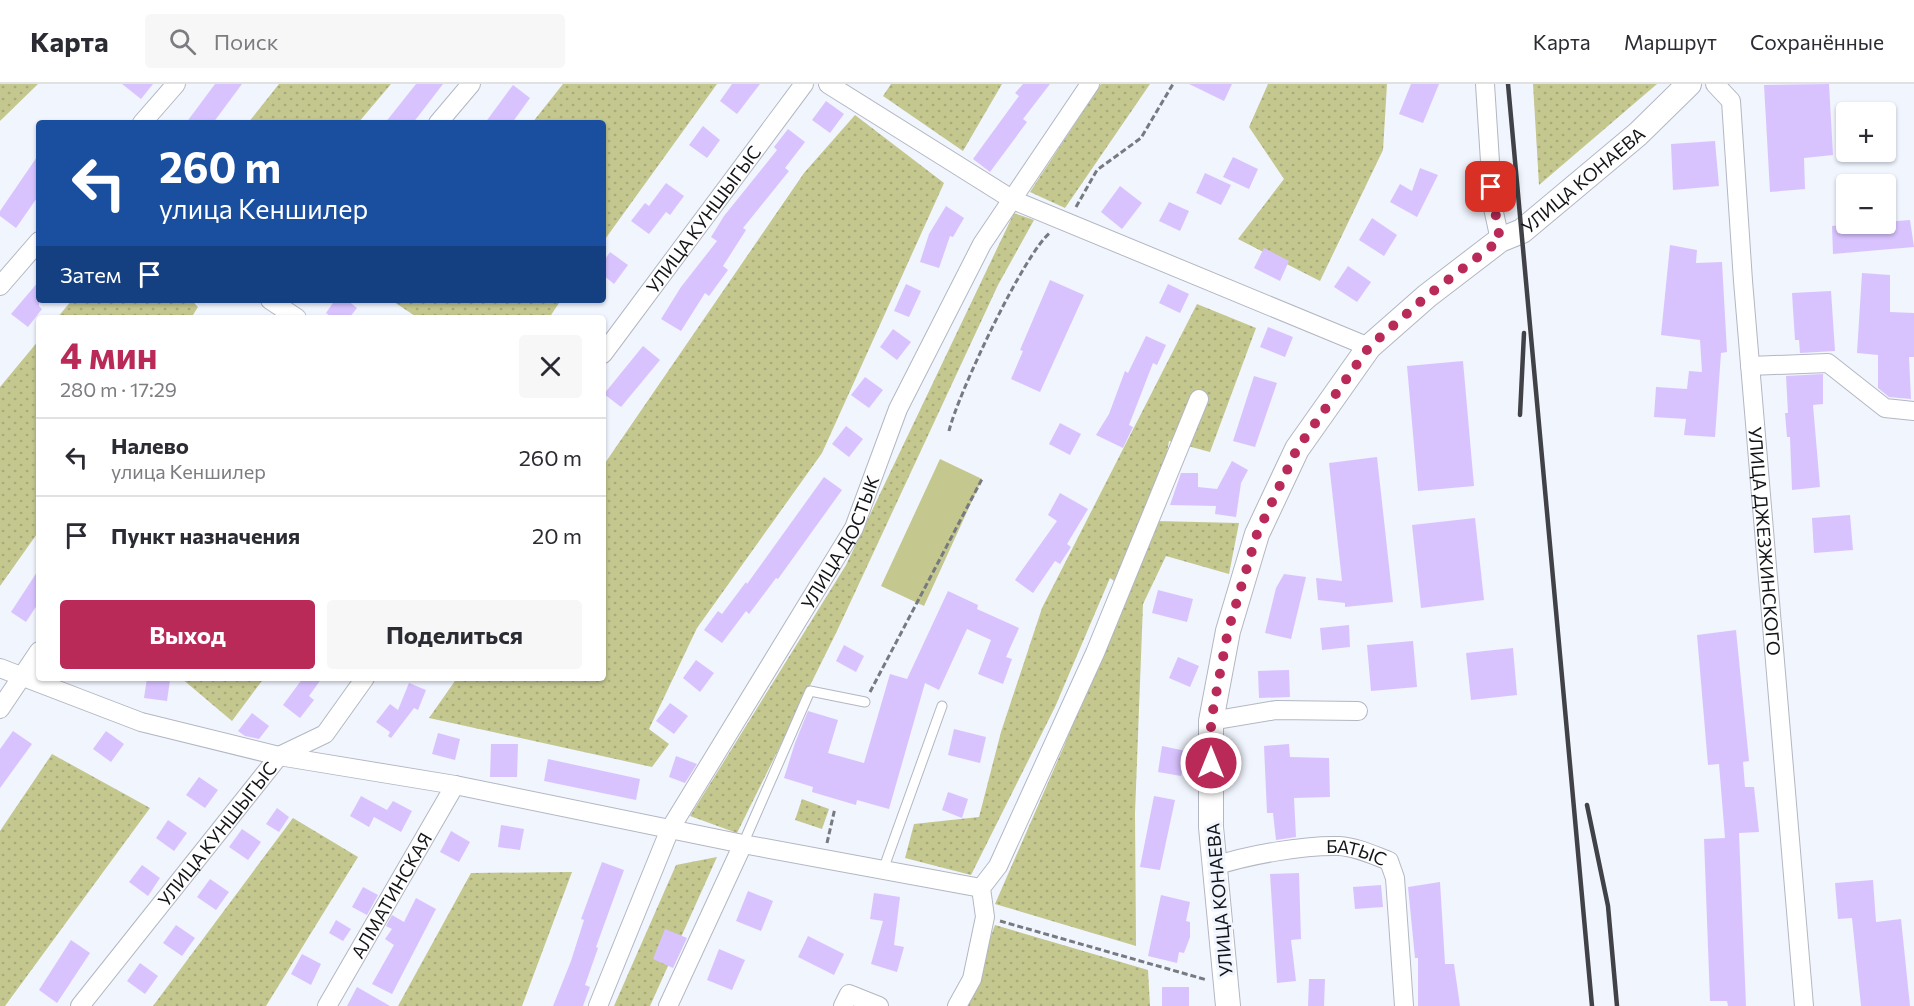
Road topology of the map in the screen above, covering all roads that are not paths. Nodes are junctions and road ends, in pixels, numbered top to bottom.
1 (176, 84) edge
2 (471, 84) edge
3 (804, 84) edge
4 (828, 84) edge
5 (1090, 84) edge
6 (1485, 84) edge
7 (1689, 84) edge
8 (1715, 84) edge
9 (145, 120) edge
10 (441, 120) edge
11 (1012, 200) junction
12 (1500, 240) junction
13 (36, 244) edge
14 (0, 286) edge
15 (277, 306) edge
16 (292, 315) edge
17 (1369, 347) junction
18 (606, 350) edge
19 (1750, 366) junction
20 (1199, 399) dead end
21 (1914, 411) edge
22 (36, 655) edge
23 (0, 668) edge
24 (22, 676) junction
25 (363, 681) edge
26 (865, 702) road end
27 (942, 706) dead end
28 (0, 710) edge
29 (1358, 711) dead end
30 (1211, 721) junction
31 (279, 756) junction
32 (455, 785) junction
33 (670, 829) junction
34 (743, 844) junction
35 (1215, 866) junction
36 (883, 870) junction
37 (981, 888) junction
38 (1227, 996) edge
39 (846, 1000) edge
40 (80, 1006) edge
41 (327, 1006) edge
42 (598, 1006) edge
43 (668, 1006) edge
44 (879, 1006) edge
45 (957, 1006) edge
46 (1404, 1006) edge
47 (1804, 1006) edge

1 - 9 street
2 - 10 street
3 - 18 street, УЛИЦА КУНШЫГЫС
4 - 11 street
5 - 11 street, УЛИЦА ДОСТЫК
6 - 12 street
7 - 12 main road, УЛИЦА КОНАЕВА
8 - 19 street, УЛИЦА ДЖЕЗЖИНСКОГО
11 - 17 street
11 - 33 street, УЛИЦА ДОСТЫК
12 - 17 main road, УЛИЦА КОНАЕВА
13 - 14 street
15 - 16 street
17 - 30 main road, УЛИЦА КОНАЕВА
19 - 21 street
19 - 47 street, УЛИЦА ДЖЕЗЖИНСКОГО
20 - 37 street
22 - 24 street
23 - 24 street
24 - 28 street
24 - 31 street
25 - 31 street, УЛИЦА КУНШЫГЫС
26 - 34 lane
27 - 36 lane
29 - 30 street
30 - 35 main road, УЛИЦА КОНАЕВА
31 - 32 street
31 - 40 street, УЛИЦА КУНШЫГЫС
32 - 33 street
32 - 41 street, АЛМАТИНСКАЯ
33 - 34 street
33 - 42 street, УЛИЦА ДОСТЫК
34 - 36 street
34 - 43 street
35 - 38 main road, УЛИЦА КОНАЕВА
35 - 46 street, БАТЫС
36 - 37 street
37 - 45 street
39 - 44 street

